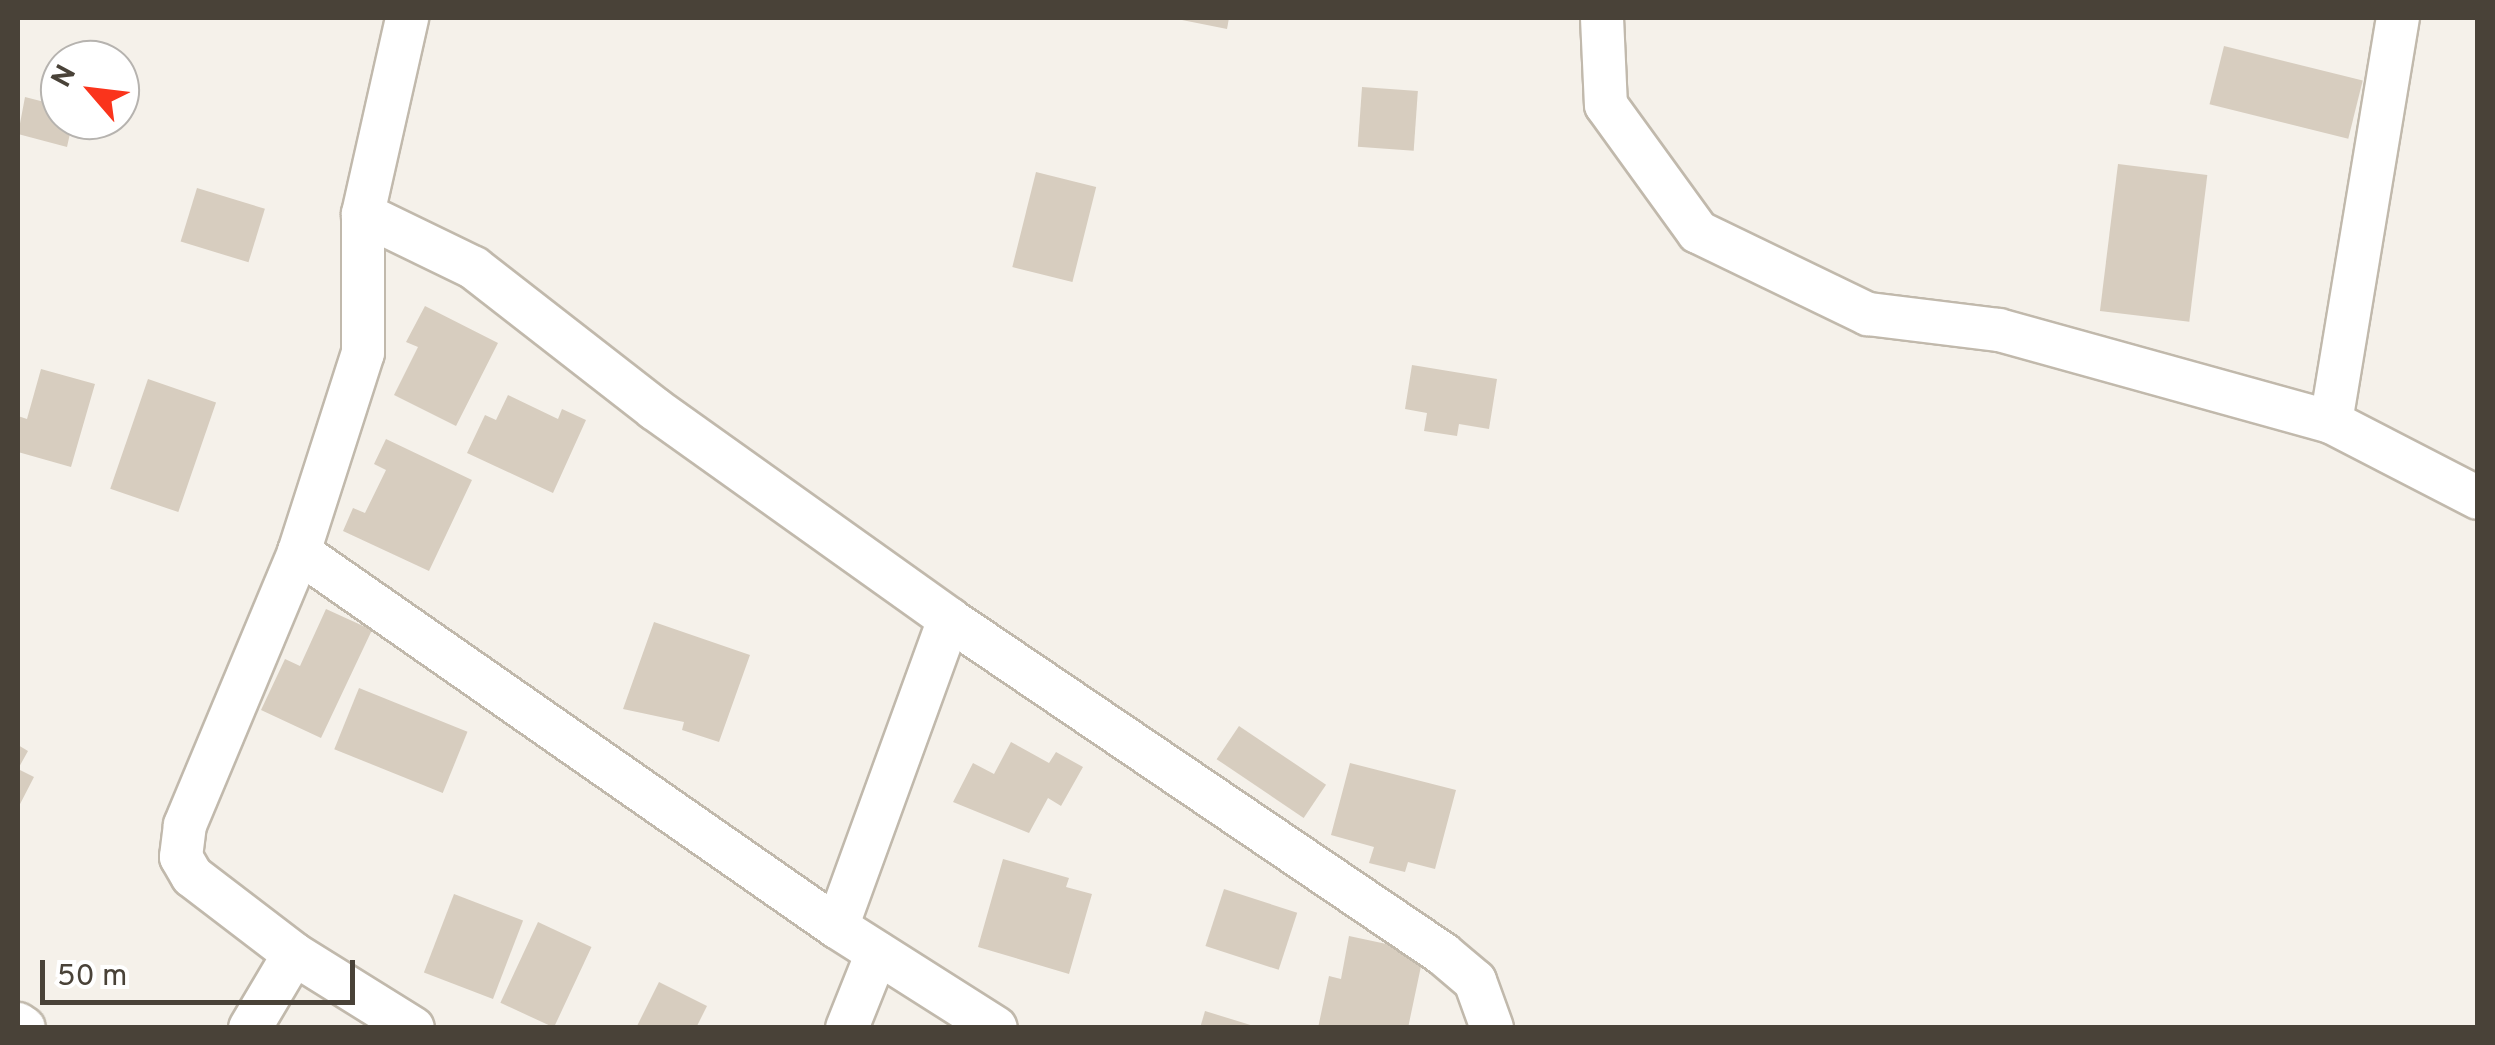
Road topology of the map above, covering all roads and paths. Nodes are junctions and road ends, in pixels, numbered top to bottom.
1 (406, 18) edge
2 (1602, 18) edge
3 (2398, 18) edge
4 (363, 214) junction
5 (2331, 422) junction
6 (2478, 498) edge
7 (298, 552) junction
8 (949, 619) junction
9 (837, 927) junction
10 (877, 953) junction
11 (294, 954) junction
12 (250, 1028) edge
13 (413, 1028) edge
14 (846, 1028) edge
15 (996, 1028) edge
16 (1492, 1028) edge

1 - 4 street
2 - 5 street
3 - 5 street
4 - 7 street
4 - 8 street
5 - 6 street
7 - 9 street
7 - 11 street
8 - 9 street
8 - 16 street
9 - 10 street
10 - 14 street
10 - 15 street
11 - 12 street
11 - 13 street

